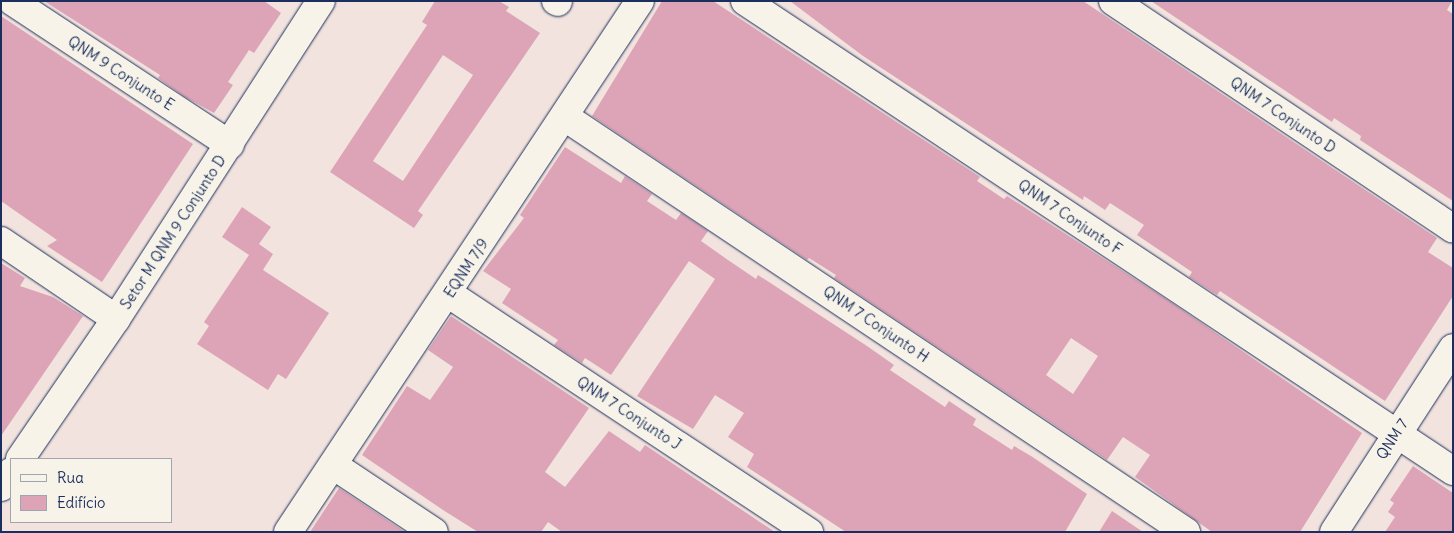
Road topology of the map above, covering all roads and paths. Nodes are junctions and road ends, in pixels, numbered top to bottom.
1 (12, 1) edge
2 (321, 1) edge
3 (640, 1) edge
4 (745, 1) edge
5 (1113, 1) edge
6 (565, 117) junction
7 (230, 145) junction
8 (1453, 229) edge
9 (1, 241) edge
10 (449, 294) junction
11 (116, 318) junction
12 (1453, 348) edge
13 (1395, 433) junction
14 (21, 458) edge
15 (333, 465) junction
16 (1453, 471) edge
17 (288, 532) edge
18 (434, 532) edge
19 (809, 532) edge
20 (1186, 532) edge
21 (1334, 532) edge

1 - 7 street, QNM 9 Conjunto E
2 - 7 street, Setor M QNM 9 Conjunto D
3 - 6 street, EQNM 7/9
4 - 13 street, QNM 7 Conjunto F
5 - 8 street, QNM 7 Conjunto D
6 - 10 street, EQNM 7/9
6 - 20 street, QNM 7 Conjunto H
7 - 11 street, Setor M QNM 9 Conjunto D
9 - 11 street
10 - 15 street, EQNM 7/9
10 - 19 street, QNM 7 Conjunto J
11 - 14 street, Setor M QNM 9 Conjunto D
12 - 13 street, QNM 7
13 - 16 street, QNM 7 Conjunto F
13 - 21 street, QNM 7
15 - 17 street, EQNM 7/9
15 - 18 street

